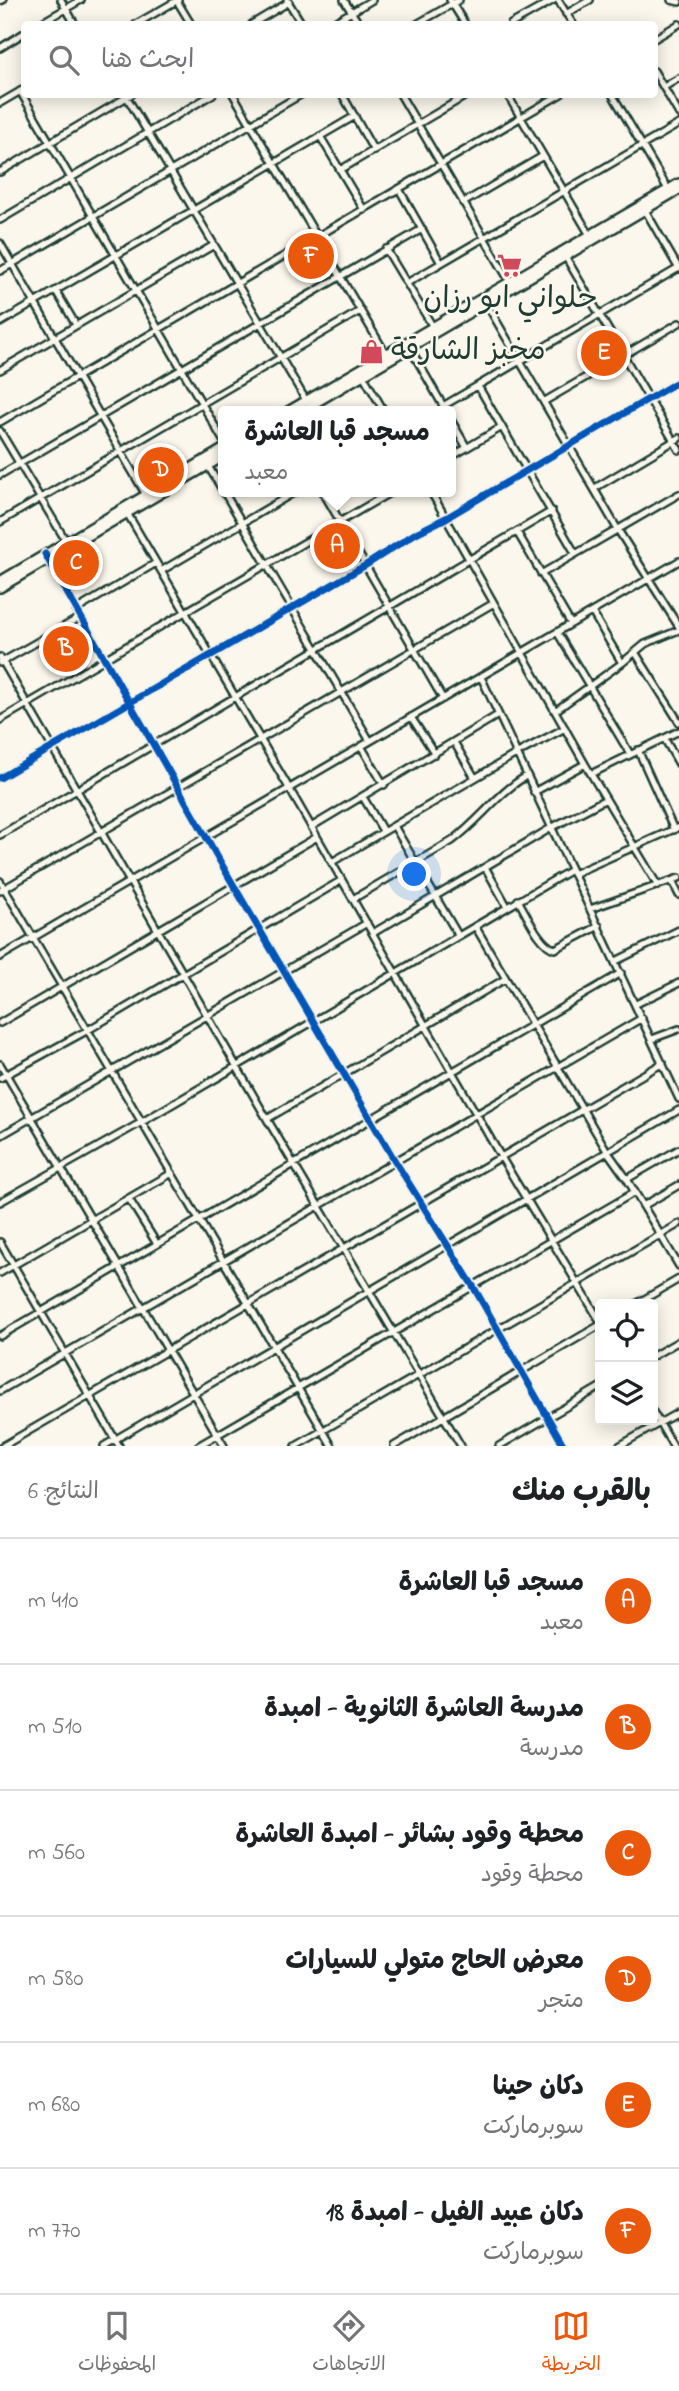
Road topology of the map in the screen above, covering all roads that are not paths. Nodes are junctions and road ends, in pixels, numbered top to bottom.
1 (61, 0) edge
2 (81, 0) edge
3 (177, 0) edge
4 (345, 0) edge
5 (372, 0) edge
6 (459, 0) edge
7 (556, 0) edge
8 (590, 0) edge
9 (671, 0) edge
10 (288, 1) edge
11 (451, 2) edge
12 (679, 2) edge
13 (65, 8) junction
14 (351, 12) junction
15 (566, 14) junction
16 (44, 21) edge
17 (73, 21) edge
18 (141, 21) edge
19 (189, 21) edge
20 (259, 21) edge
21 (300, 21) edge
22 (336, 21) edge
23 (357, 21) edge
24 (422, 21) edge
25 (463, 21) edge
26 (517, 21) edge
27 (571, 21) edge
28 (679, 24) edge
29 (21, 35) edge
30 (658, 37) edge
31 (0, 48) edge
32 (658, 77) edge
33 (679, 78) edge
34 (664, 87) junction
35 (21, 91) edge
36 (26, 98) edge
37 (123, 98) edge
38 (130, 98) edge
39 (206, 98) edge
40 (235, 98) edge
41 (294, 98) edge
42 (344, 98) edge
43 (402, 98) edge
44 (462, 98) edge
45 (509, 98) edge
46 (554, 98) edge
47 (614, 98) edge
48 (0, 103) edge
49 (679, 114) edge
50 (355, 116) junction
51 (521, 118) junction
52 (679, 124) edge
53 (252, 125) junction
54 (418, 125) junction
55 (148, 134) junction
56 (320, 136) junction
57 (49, 143) junction
58 (642, 145) junction
59 (374, 150) junction
60 (542, 156) junction
61 (274, 163) junction
62 (441, 164) junction
63 (340, 170) junction
64 (171, 171) junction
65 (0, 172) edge
66 (70, 178) junction
67 (679, 183) edge
68 (399, 189) junction
69 (679, 190) edge
70 (563, 191) junction
71 (670, 192) junction
72 (463, 203) junction
73 (193, 210) junction
74 (364, 210) junction
75 (645, 210) junction
76 (93, 217) junction
77 (0, 220) edge
78 (422, 229) junction
79 (317, 237) junction
80 (591, 238) junction
81 (484, 239) junction
82 (0, 243) edge
83 (214, 245) junction
84 (386, 249) junction
85 (115, 255) junction
86 (565, 256) junction
87 (440, 263) junction
88 (12, 264) junction
89 (679, 268) edge
90 (0, 271) edge
91 (341, 275) junction
92 (510, 282) junction
93 (407, 283) junction
94 (236, 284) junction
95 (136, 290) junction
96 (56, 291) junction
97 (34, 303) junction
98 (486, 303) junction
99 (360, 311) junction
100 (598, 314) junction
101 (260, 322) junction
102 (0, 323) edge
103 (679, 323) edge
104 (76, 325) junction
105 (433, 327) junction
106 (160, 329) junction
107 (54, 338) junction
108 (410, 348) junction
109 (386, 355) junction
110 (623, 356) junction
111 (280, 358) junction
112 (521, 360) junction
113 (182, 369) junction
114 (0, 370) edge
115 (363, 375) junction
116 (78, 377) junction
117 (679, 381) edge
118 (478, 386) junction
119 (648, 399) junction
120 (545, 401) junction
121 (202, 402) junction
122 (308, 404) junction
123 (302, 406) edge
124 (381, 406) edge
125 (443, 406) edge
126 (449, 406) edge
127 (99, 416) junction
128 (0, 422) edge
129 (502, 427) junction
130 (456, 428) edge
131 (218, 430) edge
132 (0, 431) edge
133 (676, 440) edge
134 (569, 445) junction
135 (467, 448) junction
136 (120, 450) junction
137 (679, 450) edge
138 (218, 452) edge
139 (456, 454) edge
140 (218, 460) edge
141 (19, 464) junction
142 (208, 466) junction
143 (527, 470) junction
144 (0, 475) edge
145 (218, 483) edge
146 (595, 488) junction
147 (679, 494) edge
148 (146, 495) junction
149 (227, 497) edge
150 (287, 497) edge
151 (326, 497) edge
152 (382, 497) edge
153 (434, 497) edge
154 (40, 499) junction
155 (552, 511) junction
156 (127, 513) junction
157 (446, 518) junction
158 (340, 522) junction
159 (0, 523) edge
160 (243, 523) junction
161 (93, 529) junction
162 (618, 530) junction
163 (517, 532) junction
164 (66, 541) junction
165 (575, 553) junction
166 (46, 557) junction
167 (470, 561) junction
168 (679, 561) edge
169 (156, 563) junction
170 (268, 565) junction
171 (366, 565) junction
172 (161, 571) junction
173 (541, 573) junction
174 (649, 579) junction
175 (0, 581) edge
176 (0, 588) edge
177 (494, 603) junction
178 (292, 607) junction
179 (390, 607) junction
180 (76, 610) junction
181 (592, 612) junction
182 (186, 613) junction
183 (79, 618) junction
184 (572, 624) junction
185 (679, 628) edge
186 (557, 632) junction
187 (414, 649) junction
188 (317, 650) junction
189 (635, 652) junction
190 (522, 653) junction
191 (211, 655) junction
192 (104, 660) junction
193 (1, 661) edge
194 (622, 663) junction
195 (481, 677) junction
196 (591, 687) junction
197 (340, 691) junction
198 (236, 697) junction
199 (443, 699) junction
200 (27, 704) junction
201 (129, 704) junction
202 (555, 711) junction
203 (498, 715) junction
204 (411, 717) junction
205 (0, 720) edge
206 (679, 722) edge
207 (565, 729) junction
208 (679, 730) edge
209 (260, 738) junction
210 (664, 738) junction
211 (370, 741) junction
212 (454, 742) junction
213 (153, 745) junction
214 (361, 747) junction
215 (52, 748) junction
216 (638, 750) junction
217 (435, 754) junction
218 (516, 754) junction
219 (630, 754) junction
220 (585, 764) junction
221 (679, 764) edge
222 (591, 774) junction
223 (526, 776) junction
224 (0, 778) edge
225 (475, 778) junction
226 (384, 785) junction
227 (178, 786) junction
228 (289, 788) junction
229 (77, 789) junction
230 (534, 792) junction
231 (363, 797) junction
232 (606, 799) junction
233 (394, 825) junction
234 (311, 828) junction
235 (551, 828) junction
236 (676, 828) edge
237 (100, 831) junction
238 (383, 831) junction
239 (0, 835) edge
240 (206, 837) junction
241 (317, 837) junction
242 (634, 847) junction
243 (332, 862) junction
244 (415, 863) junction
245 (485, 867) junction
246 (572, 872) junction
247 (342, 880) junction
248 (676, 880) edge
249 (0, 881) edge
250 (130, 882) junction
251 (234, 886) junction
252 (658, 886) junction
253 (2, 890) edge
254 (679, 895) edge
255 (435, 896) junction
256 (353, 899) junction
257 (518, 900) junction
258 (507, 906) junction
259 (590, 909) junction
260 (366, 923) junction
261 (475, 926) junction
262 (599, 926) junction
263 (260, 928) junction
264 (679, 930) edge
265 (158, 931) junction
266 (373, 933) junction
267 (458, 935) junction
268 (33, 938) junction
269 (0, 957) edge
270 (616, 961) junction
271 (285, 971) junction
272 (183, 972) junction
273 (395, 972) junction
274 (621, 973) junction
275 (505, 979) junction
276 (679, 983) edge
277 (62, 988) junction
278 (636, 1004) junction
279 (208, 1017) junction
280 (642, 1018) junction
281 (314, 1021) junction
282 (0, 1023) edge
283 (534, 1024) junction
284 (426, 1026) junction
285 (679, 1029) edge
286 (88, 1030) junction
287 (652, 1039) junction
288 (663, 1063) junction
289 (0, 1064) edge
290 (237, 1067) junction
291 (559, 1067) junction
292 (112, 1072) junction
293 (453, 1072) junction
294 (344, 1074) junction
295 (679, 1075) edge
296 (3, 1077) edge
297 (670, 1078) junction
298 (679, 1099) edge
299 (582, 1110) junction
300 (679, 1110) edge
301 (477, 1114) junction
302 (32, 1117) junction
303 (267, 1119) junction
304 (370, 1120) junction
305 (142, 1122) junction
306 (0, 1136) edge
307 (679, 1149) edge
308 (607, 1151) junction
309 (502, 1157) junction
310 (395, 1161) junction
311 (294, 1164) junction
312 (61, 1168) junction
313 (172, 1173) junction
314 (627, 1179) junction
315 (679, 1185) edge
316 (635, 1192) junction
317 (527, 1197) junction
318 (129, 1199) junction
319 (0, 1202) edge
320 (421, 1204) junction
321 (318, 1206) junction
322 (643, 1206) junction
323 (92, 1220) junction
324 (199, 1220) junction
325 (679, 1224) edge
326 (660, 1235) junction
327 (553, 1240) junction
328 (0, 1242) edge
329 (157, 1244) junction
330 (446, 1246) junction
331 (344, 1249) junction
332 (223, 1262) junction
333 (14, 1265) junction
334 (118, 1266) junction
335 (679, 1266) edge
336 (0, 1273) edge
337 (679, 1279) edge
338 (578, 1283) junction
339 (473, 1286) junction
340 (369, 1292) junction
341 (645, 1299) edge
342 (248, 1304) junction
343 (143, 1309) junction
344 (41, 1312) junction
345 (595, 1314) edge
346 (595, 1326) edge
347 (497, 1328) junction
348 (393, 1333) junction
349 (0, 1336) edge
350 (679, 1341) edge
351 (273, 1347) junction
352 (168, 1351) junction
353 (658, 1353) edge
354 (66, 1354) junction
355 (520, 1371) junction
356 (418, 1375) junction
357 (298, 1387) junction
358 (595, 1390) edge
359 (0, 1391) edge
360 (90, 1395) junction
361 (192, 1395) junction
362 (679, 1412) edge
363 (548, 1417) junction
364 (444, 1418) junction
365 (659, 1422) junction
366 (323, 1430) junction
367 (217, 1435) junction
368 (115, 1439) junction
369 (3, 1446) edge
370 (104, 1446) edge
371 (119, 1446) edge
372 (198, 1446) edge
373 (224, 1446) edge
374 (296, 1446) edge
375 (332, 1446) edge
376 (394, 1446) edge
377 (461, 1446) edge
378 (499, 1446) edge
379 (564, 1446) edge
380 (620, 1446) edge
381 (673, 1446) edge

1 - 13 street
2 - 13 street
3 - 18 street
3 - 19 street
4 - 14 street
5 - 14 street
6 - 11 street
7 - 15 street
7 - 26 street
8 - 15 street
9 - 12 street
10 - 20 street
10 - 21 street
11 - 24 street
11 - 25 street
13 - 16 street
13 - 17 street
14 - 22 street
14 - 23 street
15 - 27 street
28 - 30 street
29 - 31 street
32 - 34 street
33 - 34 street
34 - 49 street
35 - 48 street
36 - 57 street
37 - 57 street
38 - 55 street
39 - 55 street
40 - 53 street
41 - 53 street
42 - 50 street
43 - 54 street
44 - 54 street
45 - 51 street
46 - 51 street
47 - 58 street
50 - 56 street
50 - 59 street
51 - 60 street
51 - 62 street
52 - 58 street
53 - 61 street
53 - 64 street
54 - 59 street
54 - 62 street
55 - 64 street
55 - 66 street
56 - 61 street
56 - 63 street
57 - 65 street
57 - 66 street
58 - 70 street
58 - 71 street
59 - 63 street
60 - 70 street
60 - 72 street
61 - 73 street
61 - 79 street
62 - 68 street
62 - 72 street
63 - 74 street
64 - 73 street
64 - 76 street
66 - 76 street
66 - 77 street
67 - 71 main road
68 - 74 street
68 - 78 street
69 - 71 main road
70 - 80 street
70 - 81 street
71 - 75 main road
71 - 80 main road
72 - 81 street
73 - 83 street
73 - 85 street
74 - 79 street
75 - 80 main road
75 - 89 street
76 - 85 street
76 - 88 street
78 - 84 street
78 - 87 street
79 - 91 street
79 - 94 street
80 - 86 main road
80 - 92 main road
81 - 87 street
81 - 92 street
82 - 88 street
83 - 94 street
83 - 95 street
84 - 91 street
84 - 93 street
85 - 95 street
85 - 96 street
86 - 98 main road
86 - 100 street
87 - 93 street
88 - 90 street
88 - 97 street
89 - 100 street
91 - 99 street
91 - 101 street
92 - 105 main road
93 - 105 street
94 - 101 street
94 - 106 street
95 - 104 street
95 - 106 street
96 - 97 street
96 - 104 street
97 - 102 street
97 - 107 street
98 - 108 main road
98 - 112 street
99 - 109 street
99 - 111 street
100 - 110 street
100 - 112 street
101 - 111 street
101 - 113 street
103 - 110 street
104 - 107 street
105 - 109 main road
106 - 113 street
106 - 116 street
107 - 114 street
107 - 116 street
108 - 115 main road
108 - 125 street
109 - 122 main road
110 - 119 street
110 - 120 street
111 - 121 street
111 - 122 street
112 - 118 street
112 - 120 street
113 - 121 street
113 - 127 street
115 - 122 main road
115 - 124 street
116 - 127 street
116 - 128 street
117 - 119 street
118 - 126 street
118 - 129 street
119 - 133 street
119 - 134 street
120 - 134 street
121 - 131 street
121 - 136 street
122 - 123 main road
127 - 136 street
127 - 141 street
129 - 135 street
129 - 143 street
130 - 135 street
132 - 141 street
133 - 137 street
133 - 146 street
134 - 143 street
134 - 146 street
135 - 139 street
136 - 148 street
136 - 154 street
138 - 148 main road
140 - 142 main road
141 - 144 street
141 - 154 street
142 - 145 street
142 - 156 main road
143 - 155 street
143 - 157 street
146 - 162 street
147 - 162 street
148 - 161 main road
149 - 160 street
150 - 160 street
151 - 158 street
152 - 158 street
153 - 157 street
154 - 159 street
154 - 164 street
155 - 163 street
155 - 165 street
156 - 161 main road
156 - 169 street
157 - 167 street
157 - 171 street
158 - 170 street
158 - 171 street
160 - 170 street
160 - 172 street
161 - 164 main road
161 - 166 main road
162 - 165 street
162 - 174 street
163 - 167 street
163 - 173 street
164 - 166 main road
165 - 173 street
166 - 175 main road
166 - 176 main road
166 - 180 street
167 - 177 street
167 - 179 street
168 - 174 street
169 - 172 street
169 - 180 street
170 - 178 street
170 - 182 street
171 - 178 street
171 - 179 street
172 - 182 street
173 - 184 street
174 - 181 street
174 - 185 street
177 - 187 street
177 - 190 street
178 - 188 street
178 - 191 street
179 - 187 street
179 - 188 street
180 - 183 street
181 - 184 street
181 - 194 street
182 - 191 street
182 - 192 street
183 - 192 street
183 - 193 street
184 - 186 street
185 - 189 street
186 - 190 street
186 - 196 street
187 - 197 street
187 - 199 street
188 - 197 street
188 - 198 street
189 - 194 street
189 - 206 street
190 - 195 street
190 - 202 street
191 - 198 street
191 - 201 street
192 - 200 street
192 - 201 street
193 - 200 street
194 - 196 street
195 - 199 street
195 - 203 street
196 - 202 street
196 - 219 street
197 - 209 street
197 - 211 street
198 - 209 street
198 - 213 street
199 - 204 street
200 - 205 street
200 - 215 street
201 - 213 street
201 - 215 street
202 - 207 street
203 - 212 street
203 - 218 street
204 - 211 street
204 - 217 street
207 - 218 street
207 - 220 street
208 - 210 street
209 - 227 street
209 - 228 street
210 - 216 street
210 - 221 street
211 - 214 street
212 - 217 street
212 - 225 street
213 - 227 street
213 - 229 street
214 - 226 street
214 - 228 street
215 - 224 street
215 - 229 street
216 - 219 street
216 - 236 street
217 - 226 street
218 - 223 street
218 - 225 street
219 - 222 street
220 - 222 street
220 - 230 street
222 - 232 street
223 - 230 street
223 - 244 street
225 - 233 street
226 - 231 street
227 - 237 street
227 - 240 street
228 - 234 street
228 - 240 street
229 - 237 street
229 - 239 street
230 - 235 street
231 - 234 street
231 - 238 street
232 - 235 street
232 - 242 street
233 - 238 street
233 - 244 street
234 - 241 street
235 - 245 street
235 - 246 street
236 - 242 street
237 - 250 street
237 - 253 street
238 - 243 street
240 - 250 street
240 - 251 street
241 - 243 street
241 - 251 street
242 - 246 street
242 - 252 street
243 - 247 street
244 - 255 street
244 - 256 street
245 - 255 street
245 - 258 street
246 - 257 street
246 - 259 street
247 - 256 street
247 - 263 street
248 - 252 street
248 - 254 street
249 - 253 street
250 - 265 street
250 - 268 street
251 - 263 street
251 - 265 street
252 - 259 street
253 - 268 street
255 - 266 street
255 - 267 street
256 - 260 street
257 - 258 street
257 - 262 street
258 - 261 street
259 - 262 street
260 - 266 street
260 - 271 street
261 - 267 street
261 - 275 street
262 - 270 street
263 - 271 street
263 - 272 street
264 - 270 street
265 - 272 street
265 - 277 street
266 - 273 street
267 - 273 street
268 - 269 street
268 - 277 street
270 - 274 street
271 - 279 street
271 - 281 street
272 - 279 street
272 - 286 street
273 - 281 street
273 - 284 street
274 - 278 street
274 - 283 street
275 - 283 street
275 - 284 street
276 - 278 street
277 - 282 street
277 - 286 street
278 - 280 street
279 - 290 street
279 - 292 street
280 - 287 street
280 - 291 street
281 - 290 street
281 - 294 street
283 - 291 street
283 - 293 street
284 - 293 street
284 - 294 street
285 - 287 street
286 - 292 street
286 - 296 street
287 - 288 street
288 - 297 street
288 - 299 street
289 - 296 street
290 - 303 street
290 - 305 street
291 - 299 street
291 - 301 street
292 - 302 street
292 - 305 street
293 - 301 street
293 - 304 street
294 - 303 street
294 - 304 street
295 - 297 street
296 - 302 street
297 - 298 street
299 - 308 street
299 - 309 street
300 - 308 street
301 - 309 street
301 - 310 street
302 - 306 street
302 - 312 street
303 - 311 street
304 - 310 street
304 - 311 street
305 - 312 street
305 - 313 street
307 - 314 street
308 - 314 street
308 - 317 street
309 - 317 street
309 - 320 street
310 - 320 street
310 - 321 street
311 - 321 street
311 - 324 street
312 - 319 street
312 - 323 street
313 - 318 street
313 - 324 street
314 - 316 street
315 - 322 street
316 - 322 street
316 - 327 street
317 - 327 street
317 - 330 street
318 - 323 street
318 - 329 street
320 - 330 street
320 - 331 street
321 - 331 street
321 - 332 street
322 - 326 street
323 - 333 street
323 - 334 street
324 - 329 street
324 - 332 street
325 - 326 street
326 - 335 street
326 - 338 street
327 - 338 street
327 - 339 street
328 - 333 street
329 - 334 street
330 - 339 street
330 - 340 street
331 - 340 street
331 - 342 street
332 - 342 street
332 - 343 street
333 - 336 street
333 - 344 street
334 - 343 street
334 - 344 street
337 - 341 street
338 - 345 street
338 - 347 street
339 - 347 street
339 - 348 street
340 - 348 street
340 - 351 street
342 - 351 street
342 - 352 street
343 - 352 street
343 - 354 street
344 - 349 street
344 - 354 street
346 - 355 street
347 - 355 street
347 - 356 street
348 - 356 street
348 - 357 street
350 - 353 street
351 - 357 street
351 - 361 street
352 - 360 street
352 - 361 street
354 - 359 street
354 - 360 street
355 - 363 street
355 - 364 street
356 - 364 street
356 - 366 street
357 - 366 street
357 - 367 street
358 - 363 street
360 - 368 street
360 - 369 street
361 - 367 street
361 - 368 street
362 - 365 street
363 - 378 street
363 - 379 street
364 - 376 street
364 - 377 street
365 - 380 street
365 - 381 street
366 - 374 street
366 - 375 street
367 - 372 street
367 - 373 street
368 - 370 street
368 - 371 street

